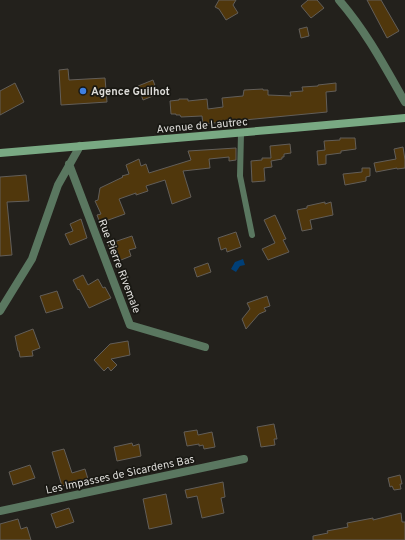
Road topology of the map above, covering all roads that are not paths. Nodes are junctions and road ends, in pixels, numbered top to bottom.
1 (340, 0) edge
2 (405, 102) edge
3 (405, 118) edge
4 (241, 133) junction
5 (80, 146) junction
6 (0, 153) edge
7 (69, 164) junction
8 (252, 235) dead end
9 (0, 311) edge
10 (205, 347) dead end
11 (244, 459) dead end
12 (0, 511) edge

1 - 2 street
3 - 4 main road, Avenue de Lautrec
4 - 5 main road, Avenue de Lautrec
4 - 8 lane
5 - 6 main road, Avenue de Lautrec
5 - 7 street
7 - 9 street
7 - 10 street, Rue Pierre Rivemale
11 - 12 street, Les Impasses de Sicardens Bas

